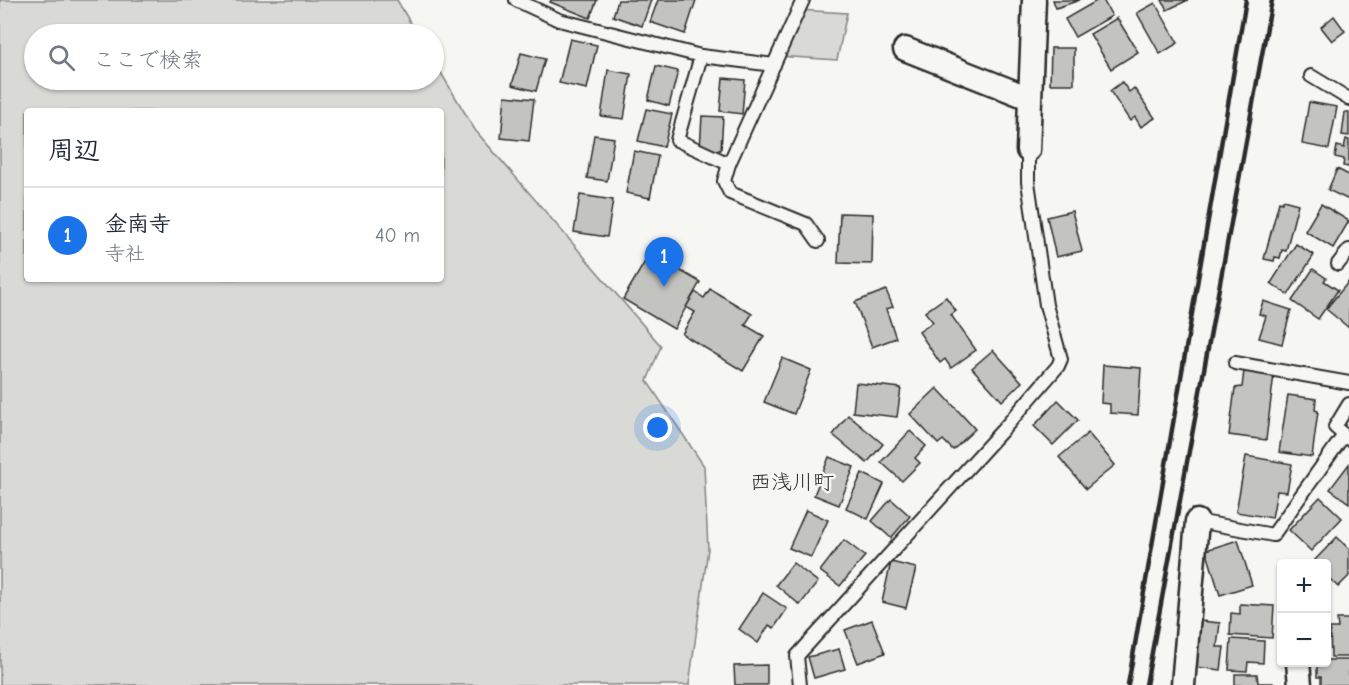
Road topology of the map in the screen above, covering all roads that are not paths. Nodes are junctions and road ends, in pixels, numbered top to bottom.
1 (516, 0) edge
2 (802, 0) edge
3 (1034, 0) edge
4 (906, 49) dead end
5 (701, 56) junction
6 (774, 65) junction
7 (1311, 76) dead end
8 (1029, 98) junction
9 (1349, 99) edge
10 (1028, 150) joint
11 (729, 164) junction
12 (818, 241) dead end
13 (1349, 250) edge
14 (1338, 264) dead end
15 (1235, 363) dead end
16 (1349, 383) edge
17 (1349, 404) edge
18 (1347, 437) edge
19 (1197, 521) joint
20 (1298, 667) edge
21 (800, 685) edge
22 (1183, 685) edge
23 (1300, 685) edge

1 - 5 lane
2 - 6 lane
3 - 8 street
4 - 8 street
5 - 6 lane
5 - 11 lane
6 - 11 lane
7 - 9 lane
8 - 10 street
10 - 21 lane
11 - 12 lane
13 - 14 lane
15 - 16 lane
17 - 18 lane
18 - 19 lane
19 - 22 street
20 - 23 street

